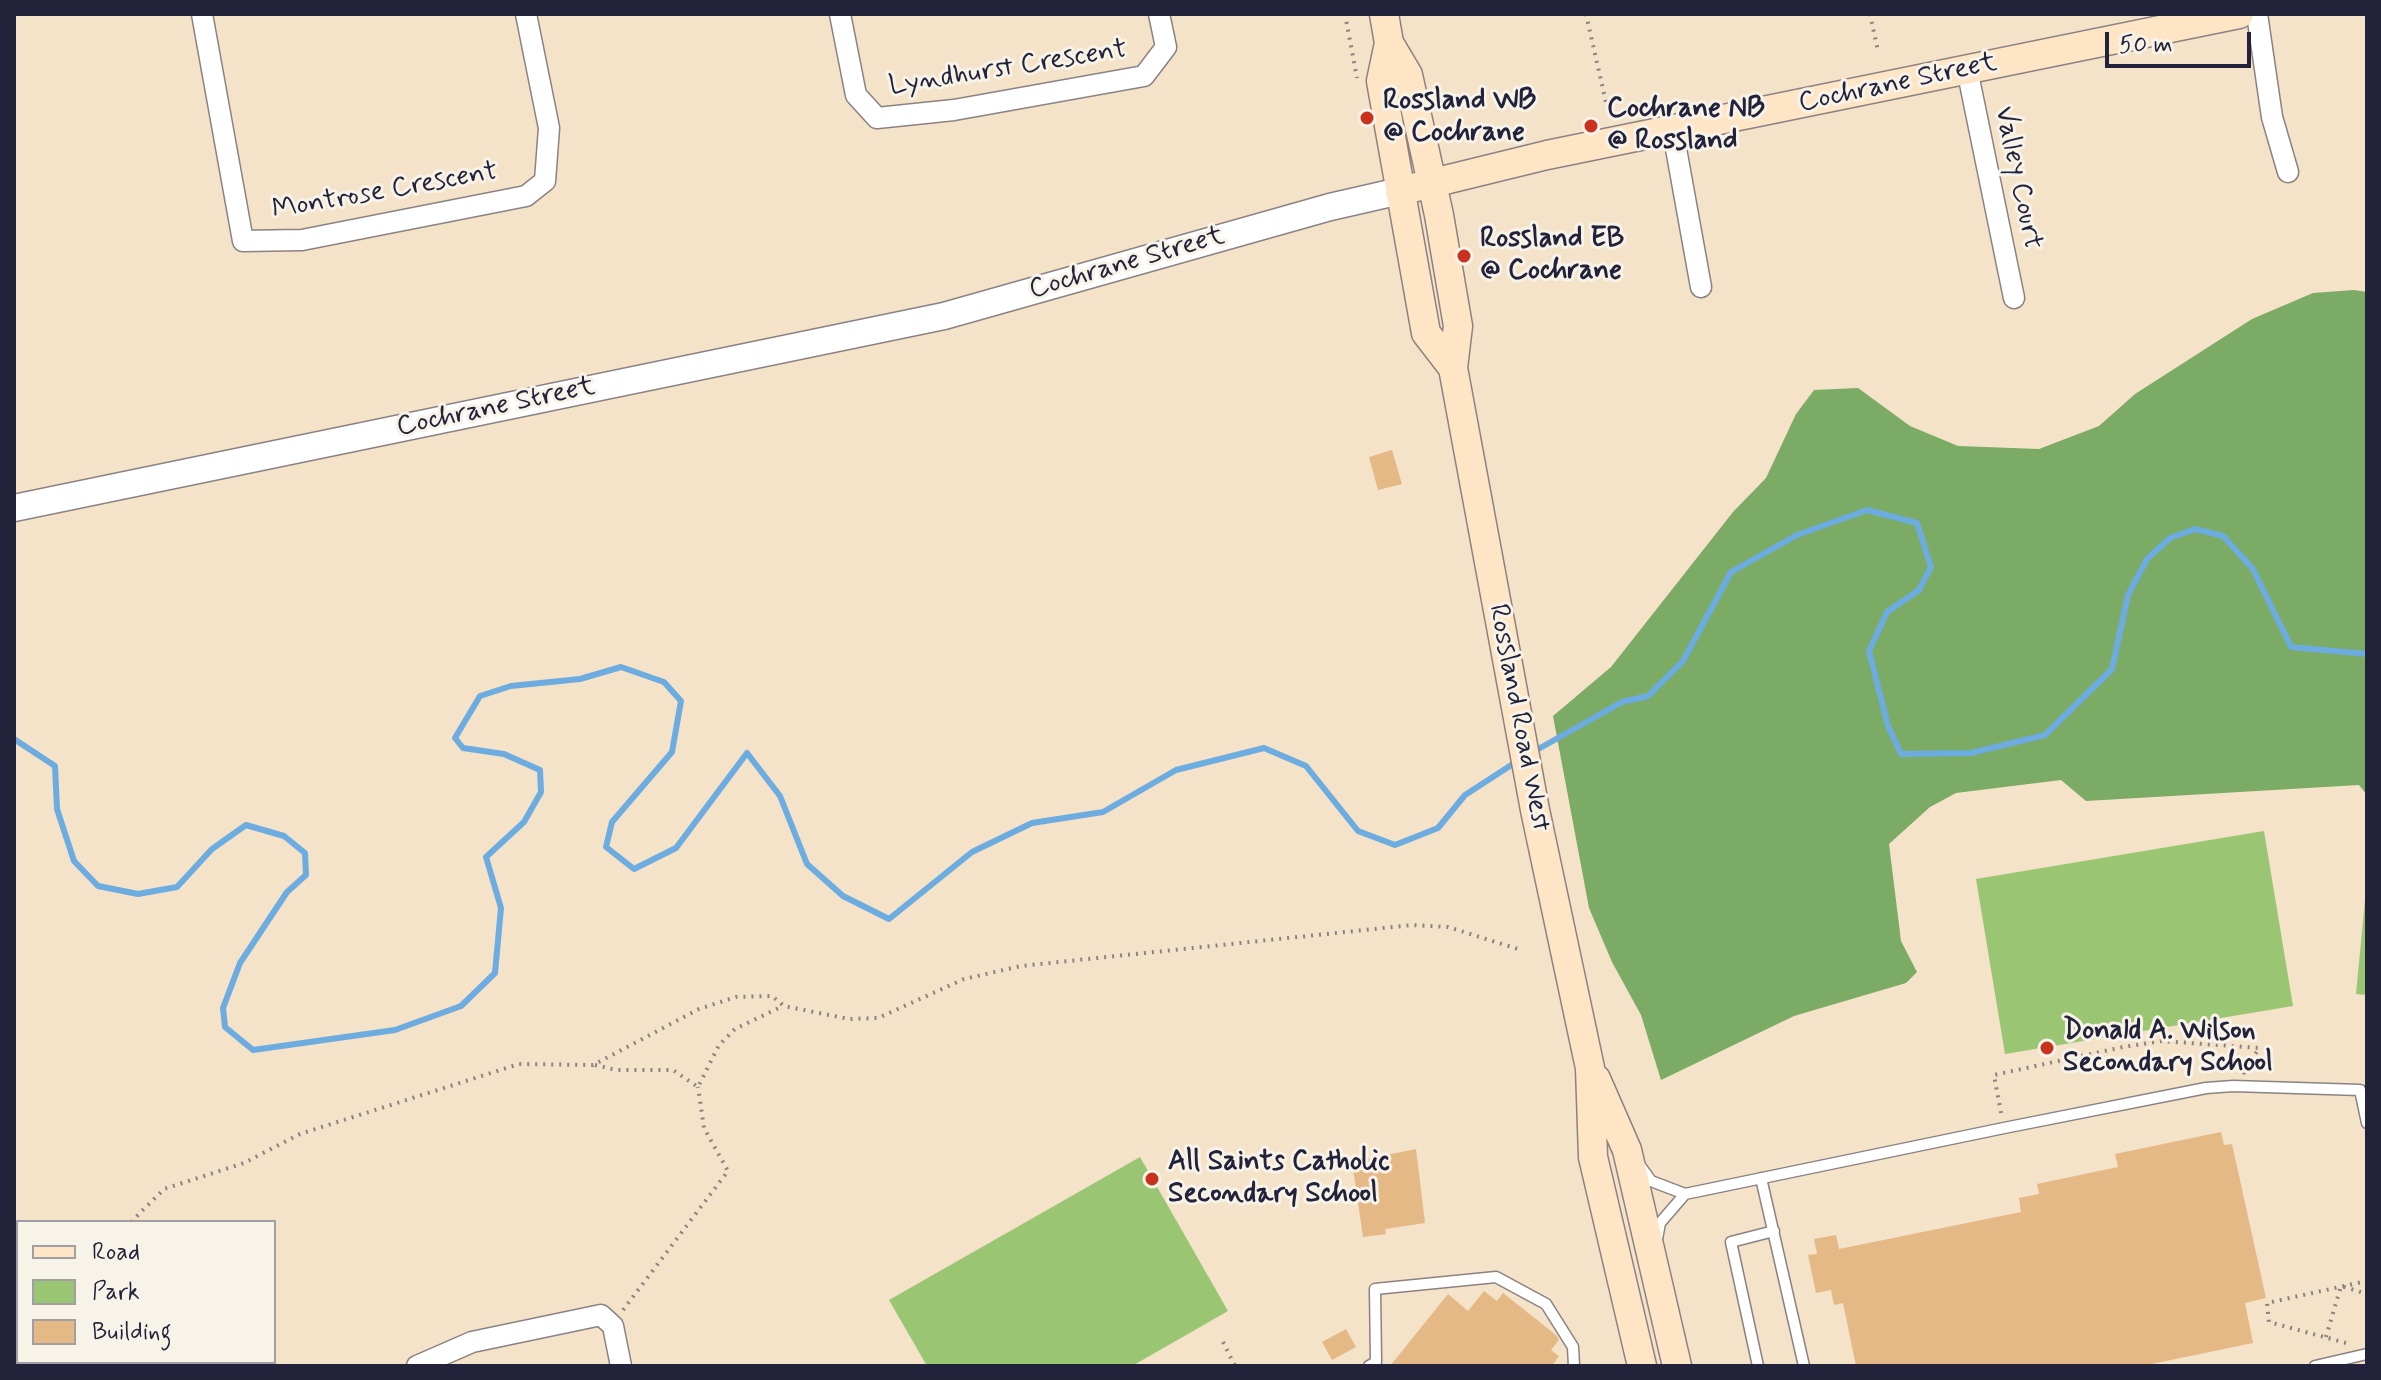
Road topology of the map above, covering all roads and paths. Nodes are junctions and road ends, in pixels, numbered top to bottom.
1 (202, 14) edge
2 (526, 14) edge
3 (840, 14) edge
4 (1159, 14) edge
5 (1384, 14) edge
6 (1586, 14) edge
7 (1870, 14) edge
8 (2239, 14) edge
9 (2257, 14) edge
10 (1389, 43) junction
11 (1878, 51) dead end
12 (1967, 69) junction
13 (1607, 107) dead end
14 (1673, 132) junction
15 (2288, 172) dead end
16 (1431, 182) junction
17 (1400, 191) junction
18 (1701, 287) dead end
19 (2014, 298) dead end
20 (1453, 368) junction
21 (14, 508) edge
22 (1521, 950) dead end
23 (784, 1006) junction
24 (593, 1065) junction
25 (1590, 1068) junction
26 (2233, 1086) junction
27 (698, 1087) junction
28 (2363, 1090) edge
29 (2367, 1123) edge
30 (2004, 1128) junction
31 (1627, 1150) junction
32 (1761, 1178) junction
33 (1685, 1194) junction
34 (133, 1220) edge
35 (1774, 1231) junction
36 (1652, 1259) junction
37 (2367, 1281) edge
38 (2341, 1286) junction
39 (2367, 1294) edge
40 (613, 1326) junction
41 (2326, 1337) junction
42 (1223, 1342) dead end
43 (2353, 1345) dead end
44 (2367, 1354) edge
45 (417, 1366) edge
46 (621, 1366) edge
47 (1235, 1366) edge
48 (1369, 1366) edge
49 (1574, 1366) edge
50 (1642, 1366) edge
51 (1677, 1366) edge
52 (1758, 1366) edge
53 (1804, 1366) edge
54 (2315, 1366) edge

1 - 2 street, Montrose Crescent
3 - 4 street, Lyndhurst Crescent
5 - 10 main road, Rossland Road West
6 - 13 path
7 - 11 path
8 - 12 main road, Cochrane Street
9 - 15 street
10 - 16 main road, Rossland Road West
10 - 17 main road, Rossland Road West
12 - 14 main road, Cochrane Street
12 - 19 street, Valley Court
14 - 16 main road, Cochrane Street
14 - 18 street
16 - 17 main road, Cochrane Street
16 - 20 main road, Rossland Road West
17 - 20 main road, Rossland Road West
17 - 21 street, Cochrane Street
20 - 25 main road, Rossland Road West
22 - 23 path
23 - 24 path
23 - 27 path
24 - 27 path
24 - 34 path
25 - 31 main road, Rossland Road West
25 - 50 main road, Rossland Road West
26 - 28 lane
26 - 30 lane
26 - 30 path
27 - 40 path
28 - 29 lane
30 - 32 lane
31 - 33 lane
31 - 36 main road, Rossland Road West
32 - 33 lane
32 - 35 lane
33 - 36 lane
35 - 52 lane
35 - 53 lane
36 - 51 main road, Rossland Road West
37 - 38 path
38 - 39 path
38 - 41 path
38 - 41 path
40 - 45 street
40 - 46 street
41 - 43 path
42 - 47 path
44 - 54 lane
48 - 49 lane

